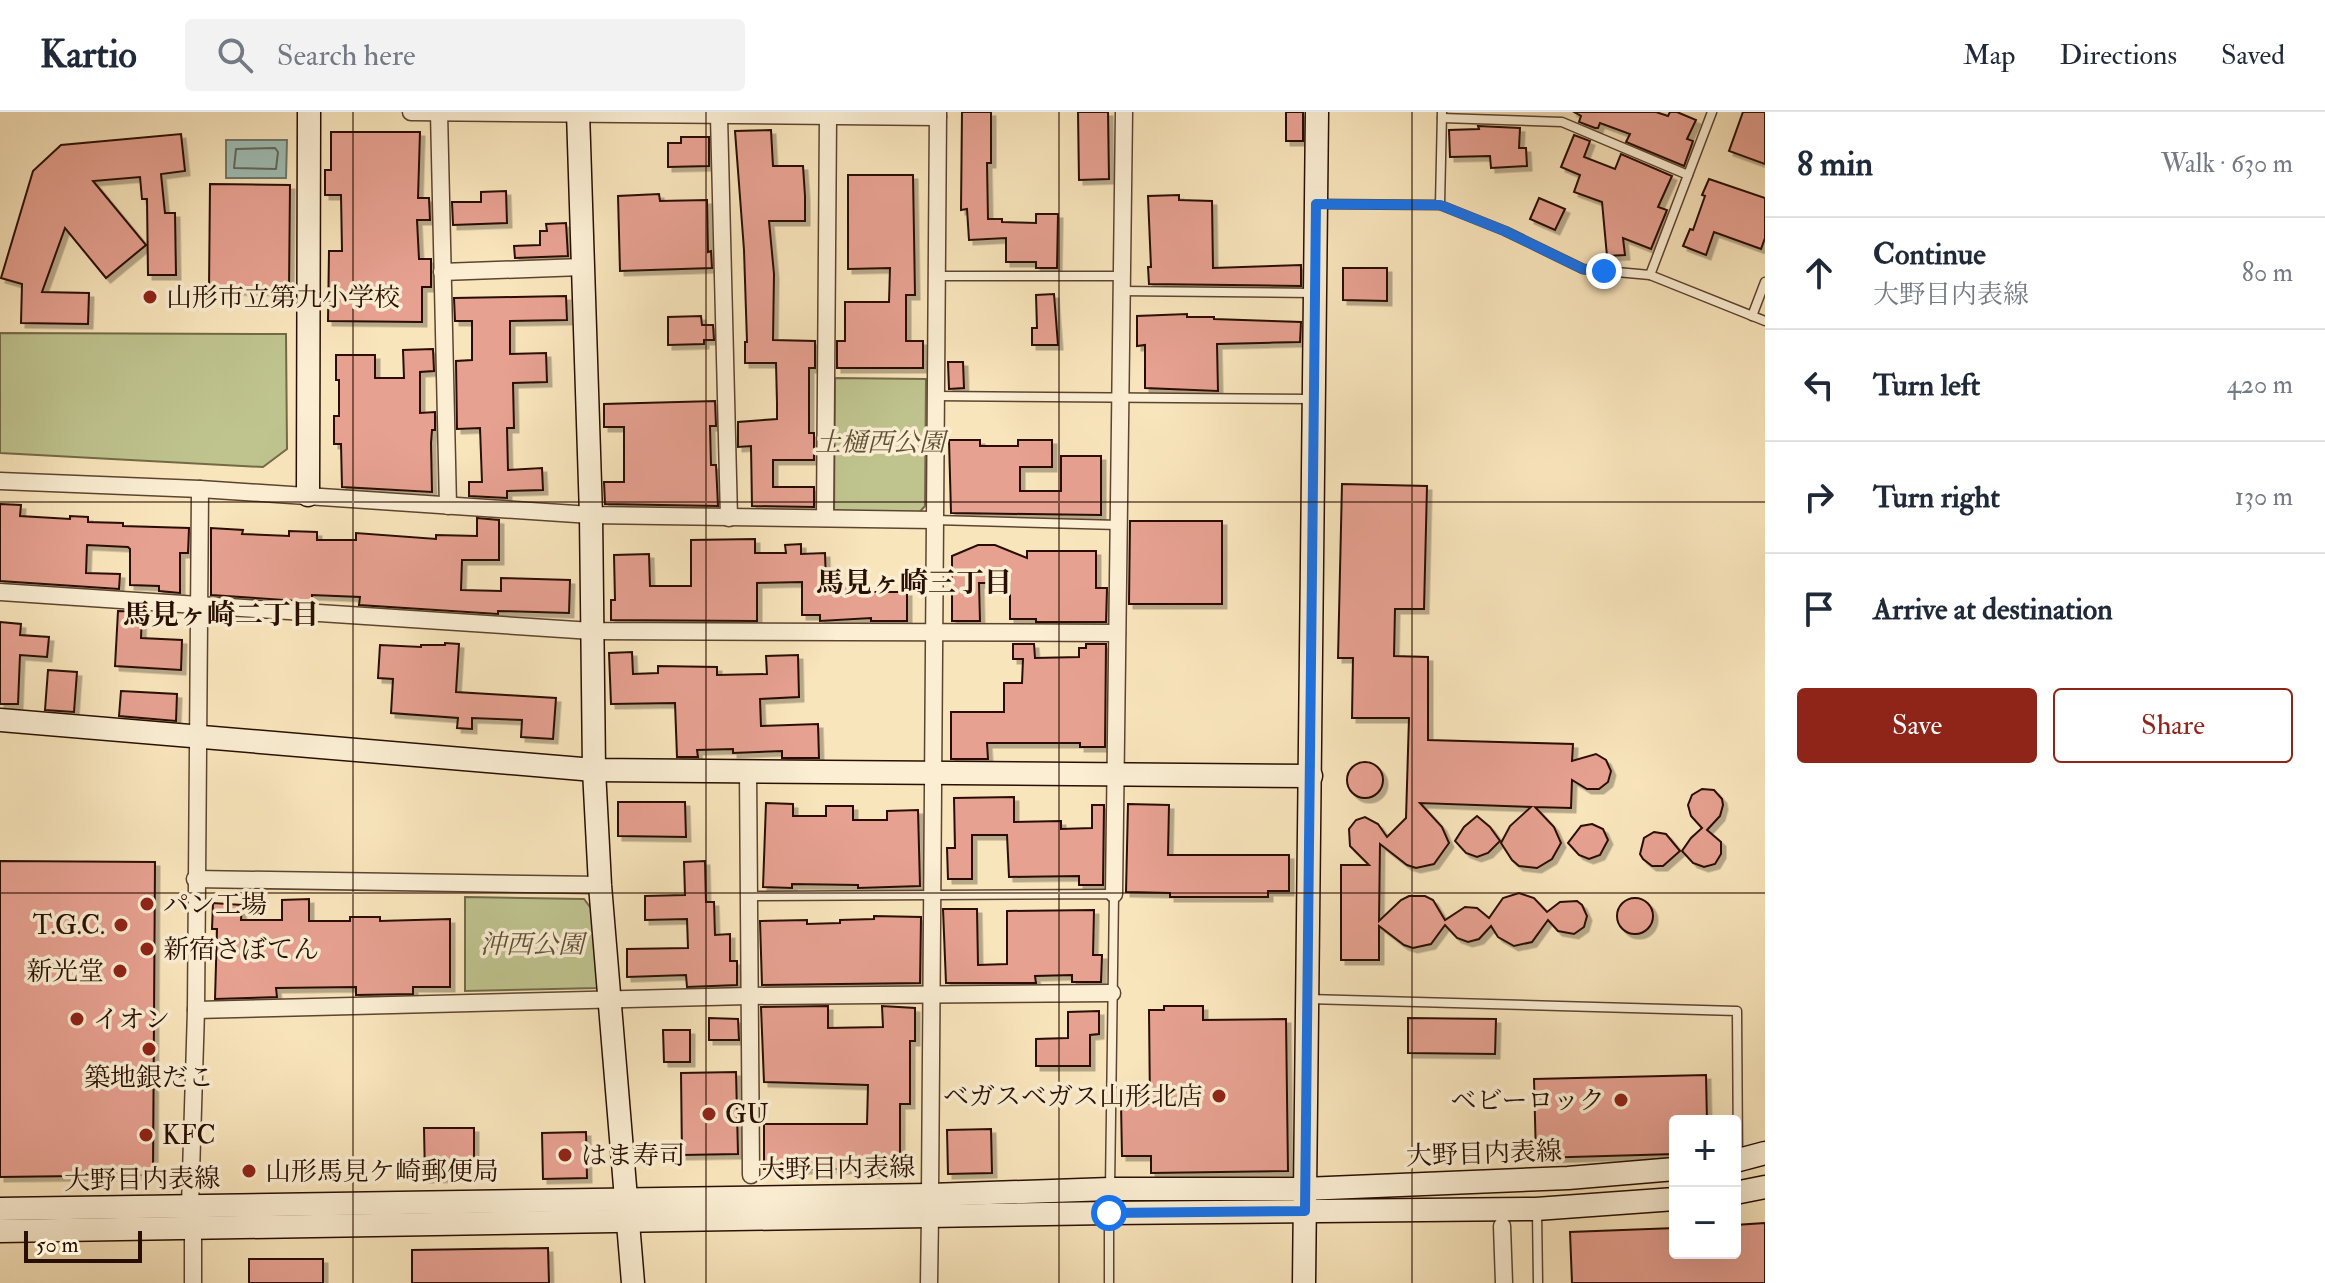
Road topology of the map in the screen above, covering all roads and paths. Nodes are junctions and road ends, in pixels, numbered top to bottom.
1 (309, 112) edge
2 (411, 112) edge
3 (439, 112) edge
4 (1124, 112) edge
5 (1317, 112) edge
6 (1712, 112) edge
7 (578, 113) edge
8 (938, 114) edge
9 (1442, 115) edge
10 (719, 116) junction
11 (828, 117) junction
12 (1562, 117) edge
13 (1688, 175) junction
14 (1316, 204) junction
15 (1440, 205) junction
16 (582, 267) junction
17 (442, 272) junction
18 (1650, 275) junction
19 (936, 276) junction
20 (1765, 282) edge
21 (1120, 283) junction
22 (1315, 293) junction
23 (1752, 316) junction
24 (1765, 321) edge
25 (935, 396) junction
26 (1120, 397) junction
27 (1315, 399) junction
28 (0, 481) edge
29 (200, 489) junction
30 (308, 495) junction
31 (448, 506) junction
32 (591, 515) junction
33 (729, 518) junction
34 (825, 518) junction
35 (934, 520) junction
36 (1118, 525) junction
37 (0, 592) edge
38 (201, 606) junction
39 (592, 631) junction
40 (1117, 633) junction
41 (933, 634) junction
42 (0, 720) edge
43 (197, 738) junction
44 (594, 770) junction
45 (748, 770) junction
46 (934, 772) junction
47 (1116, 774) junction
48 (1311, 776) junction
49 (195, 879) junction
50 (600, 885) junction
51 (933, 893) junction
52 (1114, 894) junction
53 (749, 896) junction
54 (1112, 993) junction
55 (932, 994) junction
56 (748, 996) junction
57 (1308, 999) junction
58 (610, 1000) junction
59 (196, 1010) junction
60 (1736, 1115) edge
61 (1765, 1153) edge
62 (1741, 1160) edge
63 (1669, 1170) edge
64 (751, 1175) dead end
65 (1765, 1187) edge
66 (1110, 1189) junction
67 (1741, 1192) edge
68 (1669, 1199) edge
69 (1304, 1200) junction
70 (930, 1205) junction
71 (0, 1209) edge
72 (1536, 1209) junction
73 (629, 1210) junction
74 (1109, 1213) junction
75 (192, 1217) junction
76 (1502, 1226) dead end
77 (0, 1231) edge
78 (193, 1283) edge
79 (633, 1283) edge
80 (929, 1283) edge
81 (1109, 1283) edge
82 (1304, 1283) edge
83 (1504, 1283) edge
84 (1538, 1283) edge

1 - 30 street
2 - 3 street
3 - 7 street
3 - 17 street
4 - 21 street
5 - 14 street
6 - 13 lane
7 - 10 street
7 - 16 street
8 - 11 street
8 - 19 street
9 - 12 lane
9 - 15 lane
10 - 11 street
10 - 33 street
11 - 34 street
12 - 13 lane
13 - 18 lane
14 - 15 lane
14 - 22 street
15 - 18 lane
16 - 17 street
16 - 32 street
17 - 31 street
18 - 23 lane
19 - 21 lane
19 - 25 street
20 - 23 lane
21 - 22 lane
21 - 26 street
22 - 27 street
23 - 24 lane
25 - 26 lane
25 - 35 street
26 - 27 lane
26 - 36 street
27 - 48 street
28 - 29 street
29 - 30 street
29 - 38 street
30 - 31 street
31 - 32 street
32 - 33 street
32 - 39 street
33 - 34 street
34 - 35 street
35 - 36 lane
35 - 41 street
36 - 40 street
37 - 38 street
38 - 39 street
38 - 43 street
39 - 41 street
39 - 44 street
40 - 41 street
40 - 47 street
41 - 46 street
42 - 43 street
43 - 44 street
43 - 49 street
44 - 45 street
44 - 50 street
45 - 46 street
45 - 53 street
46 - 47 street
46 - 51 street
47 - 48 street
47 - 52 street
48 - 57 street
49 - 50 street
49 - 59 street
50 - 58 street
51 - 52 lane
51 - 53 lane
51 - 55 street
52 - 54 lane
53 - 56 street
54 - 55 street
54 - 66 lane
55 - 56 street
55 - 70 street
56 - 58 street
56 - 64 street
57 - 60 lane
57 - 69 street
58 - 59 street
58 - 73 street
59 - 75 street
61 - 62 street
63 - 69 street, 大野目内表線
65 - 67 street
66 - 69 street, 大野目内表線
66 - 70 street, 大野目内表線
68 - 72 street, 大野目内表線
69 - 72 street, 大野目内表線
69 - 74 street, 大野目内表線
69 - 82 street
70 - 73 street, 大野目内表線
70 - 74 street, 大野目内表線
70 - 80 street
71 - 75 street, 大野目内表線
72 - 84 lane
73 - 75 street, 大野目内表線
73 - 79 street
74 - 81 lane
75 - 77 street, 大野目内表線
75 - 78 street
76 - 83 street

